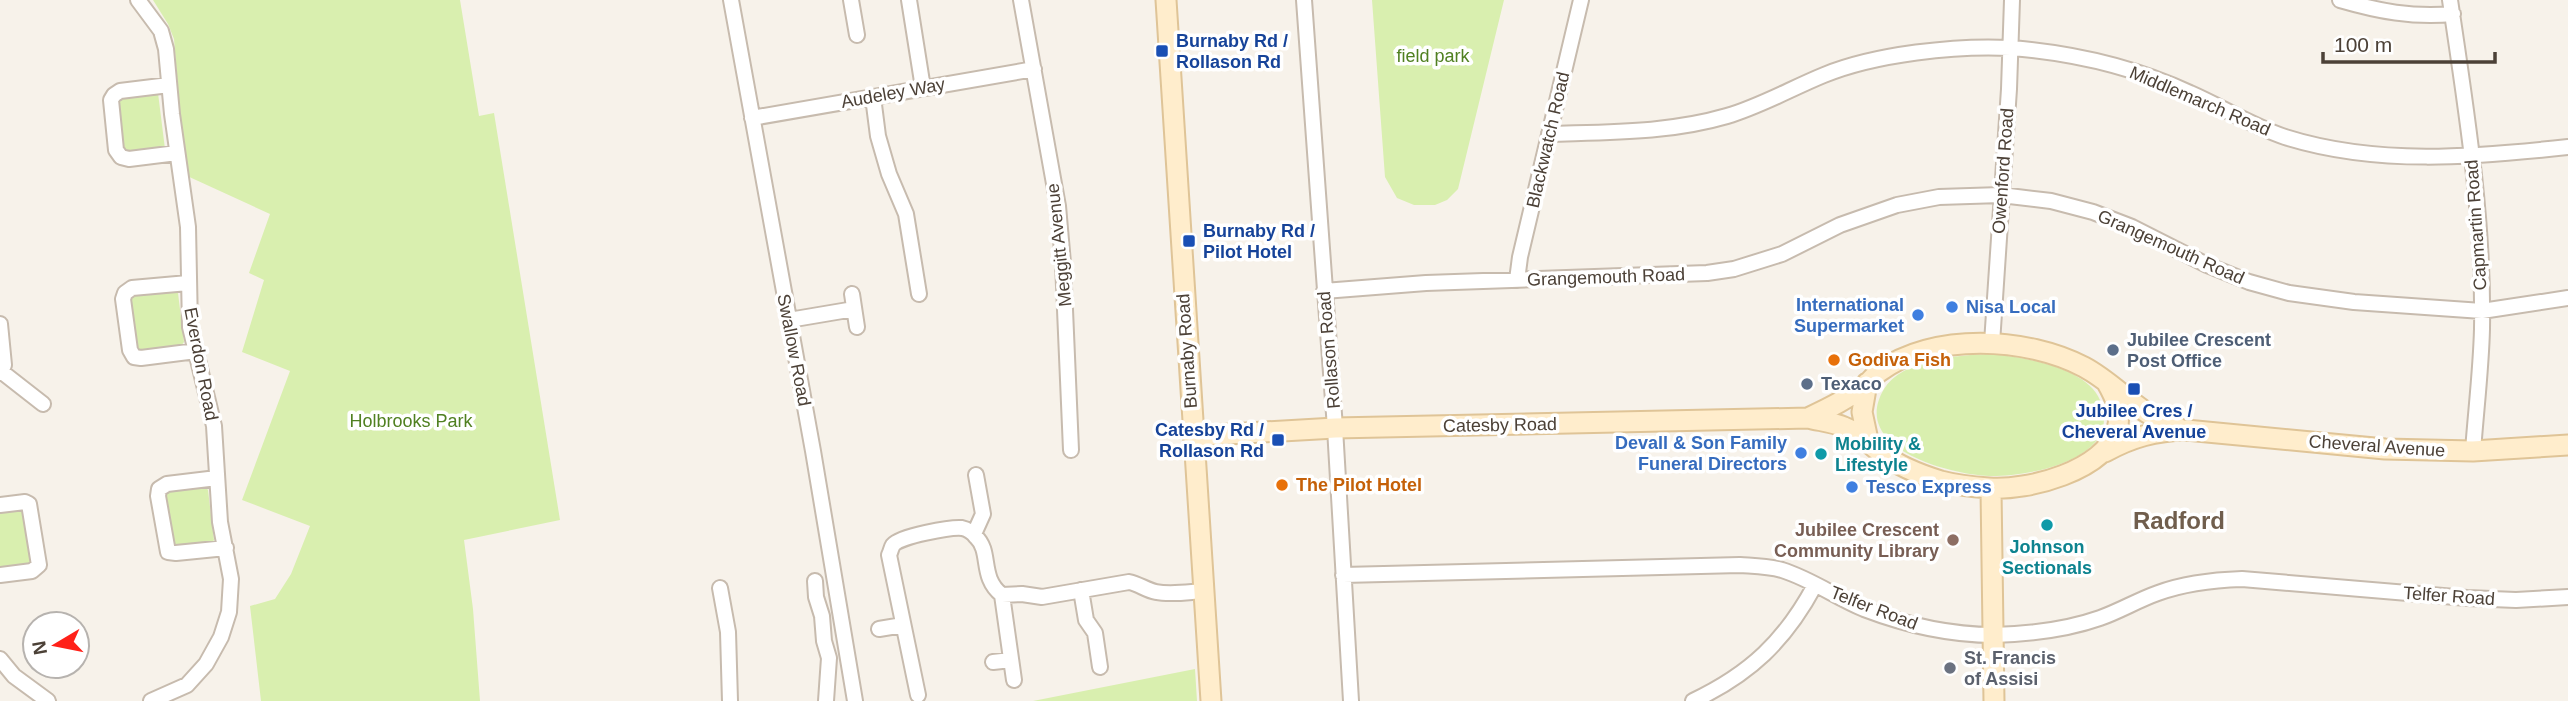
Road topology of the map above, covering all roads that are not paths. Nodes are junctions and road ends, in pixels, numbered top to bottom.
1 (138, 0) edge
2 (731, 0) edge
3 (851, 0) edge
4 (909, 0) edge
5 (1021, 0) edge
6 (1166, 0) edge
7 (1304, 0) edge
8 (1581, 0) edge
9 (2012, 0) edge
10 (2340, 0) edge
11 (2452, 7) edge
12 (857, 35) dead end
13 (2009, 48) junction
14 (1034, 69) junction
15 (169, 85) junction
16 (923, 88) junction
17 (873, 97) junction
18 (752, 118) junction
19 (1549, 134) junction
20 (2568, 147) edge
21 (177, 153) junction
22 (2472, 157) junction
23 (2001, 195) junction
24 (1517, 280) junction
25 (188, 283) junction
26 (1324, 291) junction
27 (852, 294) dead end
28 (919, 294) dead end
29 (2568, 298) edge
30 (854, 309) junction
31 (2482, 311) junction
32 (789, 320) junction
33 (0, 324) edge
34 (857, 327) dead end
35 (1992, 343) junction
36 (196, 351) junction
37 (1, 372) edge
38 (1867, 383) junction
39 (2107, 383) junction
40 (2124, 397) junction
41 (43, 404) dead end
42 (1808, 418) junction
43 (1335, 428) junction
44 (2186, 430) junction
45 (2143, 434) junction
46 (1193, 436) junction
47 (1868, 440) junction
48 (2568, 445) edge
49 (1071, 450) dead end
50 (2473, 451) junction
51 (2098, 456) junction
52 (976, 475) dead end
53 (217, 478) junction
54 (1991, 489) junction
55 (0, 505) edge
56 (974, 534) junction
57 (226, 548) junction
58 (0, 575) edge
59 (1343, 575) junction
60 (815, 581) dead end
61 (1815, 585) junction
62 (720, 588) dead end
63 (1081, 590) junction
64 (1203, 591) junction
65 (1002, 596) junction
66 (2568, 597) edge
67 (903, 625) junction
68 (879, 629) dead end
69 (1993, 635) junction
70 (0, 659) edge
71 (1011, 660) junction
72 (993, 662) dead end
73 (1100, 667) dead end
74 (1014, 680) dead end
75 (187, 685) junction
76 (918, 695) dead end
77 (48, 701) edge
78 (152, 701) edge
79 (189, 701) edge
80 (730, 701) edge
81 (826, 701) edge
82 (855, 701) edge
83 (1211, 701) edge
84 (1351, 701) edge
85 (1693, 701) edge
86 (1994, 701) edge

1 - 15 street, Everdon Road
2 - 18 street, Swallow Road
3 - 12 street
4 - 16 street
5 - 14 street, Meggitt Avenue
6 - 46 street, Burnaby Road
7 - 26 street, Rollason Road
8 - 19 street, Blackwatch Road
9 - 13 street, Owenford Road
10 - 11 street
11 - 22 street, Capmartin Road
13 - 19 street, Middlemarch Road
13 - 22 street, Middlemarch Road
13 - 23 street, Owenford Road
14 - 16 street, Audeley Way
14 - 49 street, Meggitt Avenue
15 - 21 street, Everdon Road
15 - 21 street
16 - 17 street, Audeley Way
17 - 18 street, Audeley Way
17 - 28 street
18 - 32 street, Swallow Road
19 - 24 street, Blackwatch Road
20 - 22 street, Middlemarch Road
21 - 25 street, Everdon Road
22 - 31 street, Capmartin Road
23 - 24 street, Grangemouth Road
23 - 31 street, Grangemouth Road
23 - 35 street, Owenford Road
24 - 26 street, Grangemouth Road
25 - 36 street, Everdon Road
25 - 36 street
26 - 43 street, Rollason Road
27 - 30 street
29 - 31 street, Grangemouth Road
30 - 32 street
30 - 34 street
31 - 50 street, Capmartin Road
32 - 82 street, Swallow Road
33 - 37 street
35 - 38 street
35 - 39 street
36 - 53 street, Everdon Road
37 - 41 street
38 - 42 street, Catesby Road
38 - 47 street
39 - 40 street, Cheveral Avenue
39 - 51 street
40 - 44 street, Cheveral Avenue
40 - 45 street
42 - 43 street, Catesby Road
42 - 47 street, Catesby Road
43 - 46 street, Catesby Road
43 - 59 street, Rollason Road
44 - 45 street, Cheveral Avenue
44 - 50 street, Cheveral Avenue
45 - 51 street, Cheveral Avenue
46 - 64 street, Burnaby Road
47 - 54 street
48 - 50 street, Cheveral Avenue
51 - 54 street
52 - 56 street
53 - 57 street, Everdon Road
53 - 57 street
54 - 69 street
55 - 58 street
56 - 65 street
56 - 67 street
57 - 75 street, Everdon Road
59 - 61 street, Telfer Road
59 - 84 street, Rollason Road
60 - 81 street
61 - 69 street, Telfer Road
61 - 85 street
62 - 80 street
63 - 64 street
63 - 65 street
63 - 73 street
64 - 83 street, Burnaby Road
65 - 71 street
66 - 69 street, Telfer Road
67 - 68 street
67 - 76 street
69 - 86 street
70 - 77 street
71 - 72 street
71 - 74 street
75 - 78 street, Everdon Road
75 - 79 street

